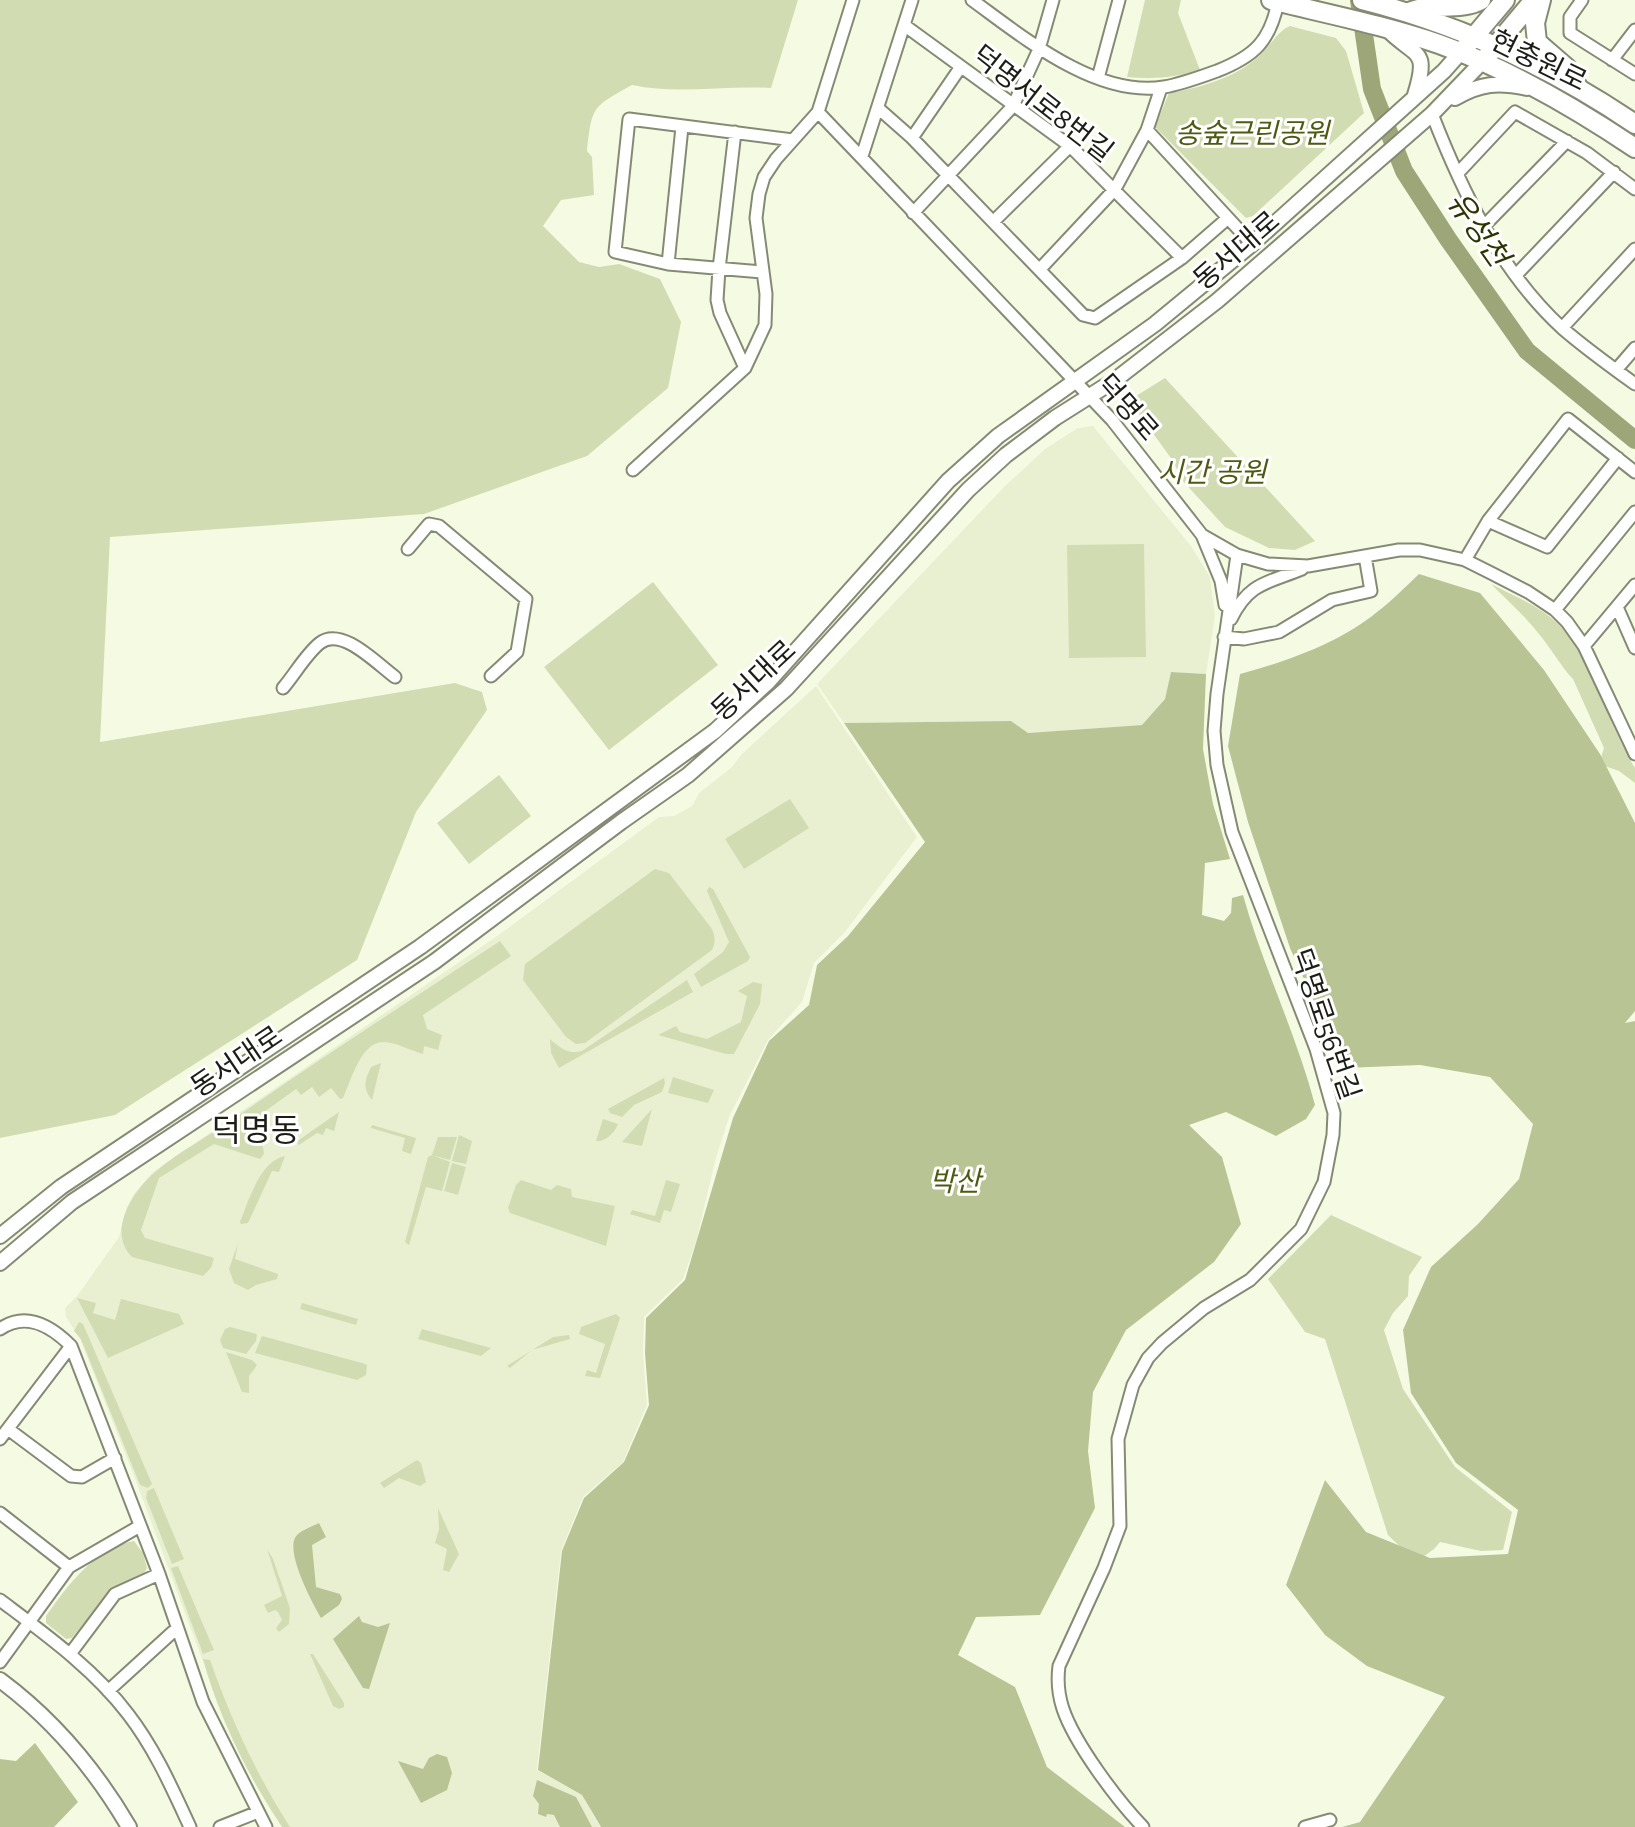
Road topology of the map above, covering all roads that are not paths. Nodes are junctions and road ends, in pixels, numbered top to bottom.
1 (853, 0) edge
2 (912, 0) edge
3 (972, 0) edge
4 (1053, 0) edge
5 (1119, 0) edge
6 (1362, 0) edge
7 (1481, 0) edge
8 (1505, 0) edge
9 (1534, 0) edge
10 (1541, 0) edge
11 (1582, 0) edge
12 (1275, 1) edge
13 (1409, 12) junction
14 (904, 25) junction
15 (1386, 28) junction
16 (1635, 30) edge
17 (1474, 37) junction
18 (1495, 47) junction
19 (1039, 49) junction
20 (1460, 53) junction
21 (1612, 60) junction
22 (1481, 63) junction
23 (960, 68) junction
24 (1635, 74) edge
25 (1098, 78) junction
26 (1161, 88) junction
27 (1580, 90) junction
28 (1549, 93) junction
29 (1415, 95) junction
30 (1013, 106) junction
31 (878, 108) junction
32 (818, 112) junction
33 (1428, 117) junction
34 (1635, 124) edge
35 (682, 127) junction
36 (1147, 130) junction
37 (735, 132) junction
38 (912, 138) junction
39 (793, 140) junction
40 (1567, 141) junction
41 (1070, 146) junction
42 (1635, 148) edge
43 (862, 156) junction
44 (1614, 172) junction
45 (1458, 173) junction
46 (949, 176) junction
47 (1115, 189) junction
48 (1635, 189) edge
49 (913, 213) junction
50 (1228, 218) junction
51 (994, 221) junction
52 (1484, 226) junction
53 (1252, 244) junction
54 (1635, 249) edge
55 (1182, 258) junction
56 (668, 264) junction
57 (719, 269) junction
58 (1040, 269) junction
59 (762, 272) junction
60 (1516, 275) junction
61 (1562, 328) junction
62 (1635, 348) edge
63 (745, 368) junction
64 (1616, 370) junction
65 (1073, 381) junction
66 (1635, 384) edge
67 (1088, 397) junction
68 (1618, 458) junction
69 (633, 470) dead end
70 (1635, 472) edge
71 (1635, 512) edge
72 (1488, 521) junction
73 (1202, 535) junction
74 (408, 549) dead end
75 (1237, 555) junction
76 (1365, 556) junction
77 (1465, 560) junction
78 (1308, 566) junction
79 (1635, 585) edge
80 (1617, 607) junction
81 (1555, 610) junction
82 (1631, 631) edge
83 (1225, 634) junction
84 (1584, 646) junction
85 (1635, 648) edge
86 (491, 676) dead end
87 (395, 677) dead end
88 (283, 688) dead end
89 (1635, 754) edge
90 (0, 1236) edge
91 (0, 1263) edge
92 (0, 1329) edge
93 (71, 1346) junction
94 (8, 1429) junction
95 (0, 1439) edge
96 (115, 1458) junction
97 (0, 1513) edge
98 (140, 1526) junction
99 (69, 1567) junction
100 (159, 1574) junction
101 (0, 1600) edge
102 (29, 1622) junction
103 (176, 1629) junction
104 (70, 1654) junction
105 (0, 1662) edge
106 (0, 1680) edge
107 (108, 1691) junction
108 (258, 1812) junction
109 (1330, 1820) dead end
110 (129, 1827) edge
111 (190, 1827) edge
112 (220, 1827) edge
113 (266, 1827) edge
114 (1143, 1827) edge
115 (1305, 1827) edge

1 - 32 street
2 - 14 street
3 - 19 street
4 - 19 street
5 - 25 street
6 - 13 main road, 현충원로
7 - 13 main road
8 - 17 main road
9 - 18 main road
10 - 27 main road
11 - 21 street
12 - 15 main road, 현충원로
12 - 26 street
13 - 17 main road, 현충원로
14 - 23 street, 덕명서로8번길
14 - 31 street
15 - 20 main road, 현충원로
15 - 29 street
16 - 21 street
17 - 18 main road, 현충원로
17 - 20 main road
18 - 22 main road
18 - 27 main road, 현충원로
19 - 25 street
19 - 30 street
20 - 22 main road, 현충원로
20 - 29 street, 동서대로
21 - 24 street
22 - 28 main road, 현충원로
22 - 33 street, 동서대로
23 - 30 street, 덕명서로8번길
23 - 38 street
25 - 26 street
26 - 36 street
27 - 34 main road, 현충원로
28 - 33 street
28 - 42 main road, 현충원로
29 - 53 street, 동서대로
30 - 41 street, 덕명서로8번길
30 - 46 street
31 - 38 street
31 - 43 street
32 - 39 street
32 - 43 street, 덕명로
33 - 45 street
33 - 67 street, 동서대로
35 - 37 street
35 - 56 street
35 - 56 street
36 - 47 street
36 - 50 street
37 - 39 street
37 - 57 street
38 - 46 street
39 - 59 street
40 - 44 street
40 - 45 street
40 - 52 street
41 - 47 street, 덕명서로8번길
41 - 51 street
43 - 49 street, 덕명로
44 - 48 street
44 - 60 street
45 - 52 street
46 - 49 street
46 - 51 street
47 - 55 street, 덕명서로8번길
47 - 58 street
49 - 65 street, 덕명로
50 - 53 street
50 - 55 street
51 - 58 street
52 - 60 street
53 - 65 street, 동서대로
54 - 61 street
55 - 58 street
56 - 57 street
57 - 59 street
57 - 63 street
59 - 63 street
60 - 61 street
61 - 64 street
62 - 64 street
63 - 69 street
64 - 66 street
65 - 67 street, 덕명로
65 - 90 street, 동서대로
67 - 73 street, 덕명로
67 - 91 street, 동서대로
68 - 70 street
68 - 72 street
68 - 72 street
71 - 81 street
72 - 77 street
73 - 75 street, 덕명로
73 - 83 street
74 - 86 street
75 - 78 street, 덕명로
75 - 83 street, 덕명로56번길
76 - 77 street, 덕명로
76 - 78 street, 덕명로
76 - 83 street
77 - 81 street, 덕명로
78 - 83 street
79 - 80 street
80 - 82 street
80 - 84 street
81 - 84 street, 덕명로
82 - 85 street
83 - 114 street, 덕명로56번길
84 - 89 street, 덕명로
87 - 88 street
92 - 93 street
93 - 94 street
93 - 96 street
94 - 95 street
94 - 96 street
96 - 98 street
97 - 99 street
98 - 99 street
98 - 100 street
99 - 102 street
100 - 103 street
100 - 104 street
101 - 102 street
102 - 104 street
102 - 105 street
103 - 107 street
103 - 108 street
104 - 107 street
106 - 110 street
107 - 111 street
108 - 112 street
108 - 113 street
109 - 115 street

